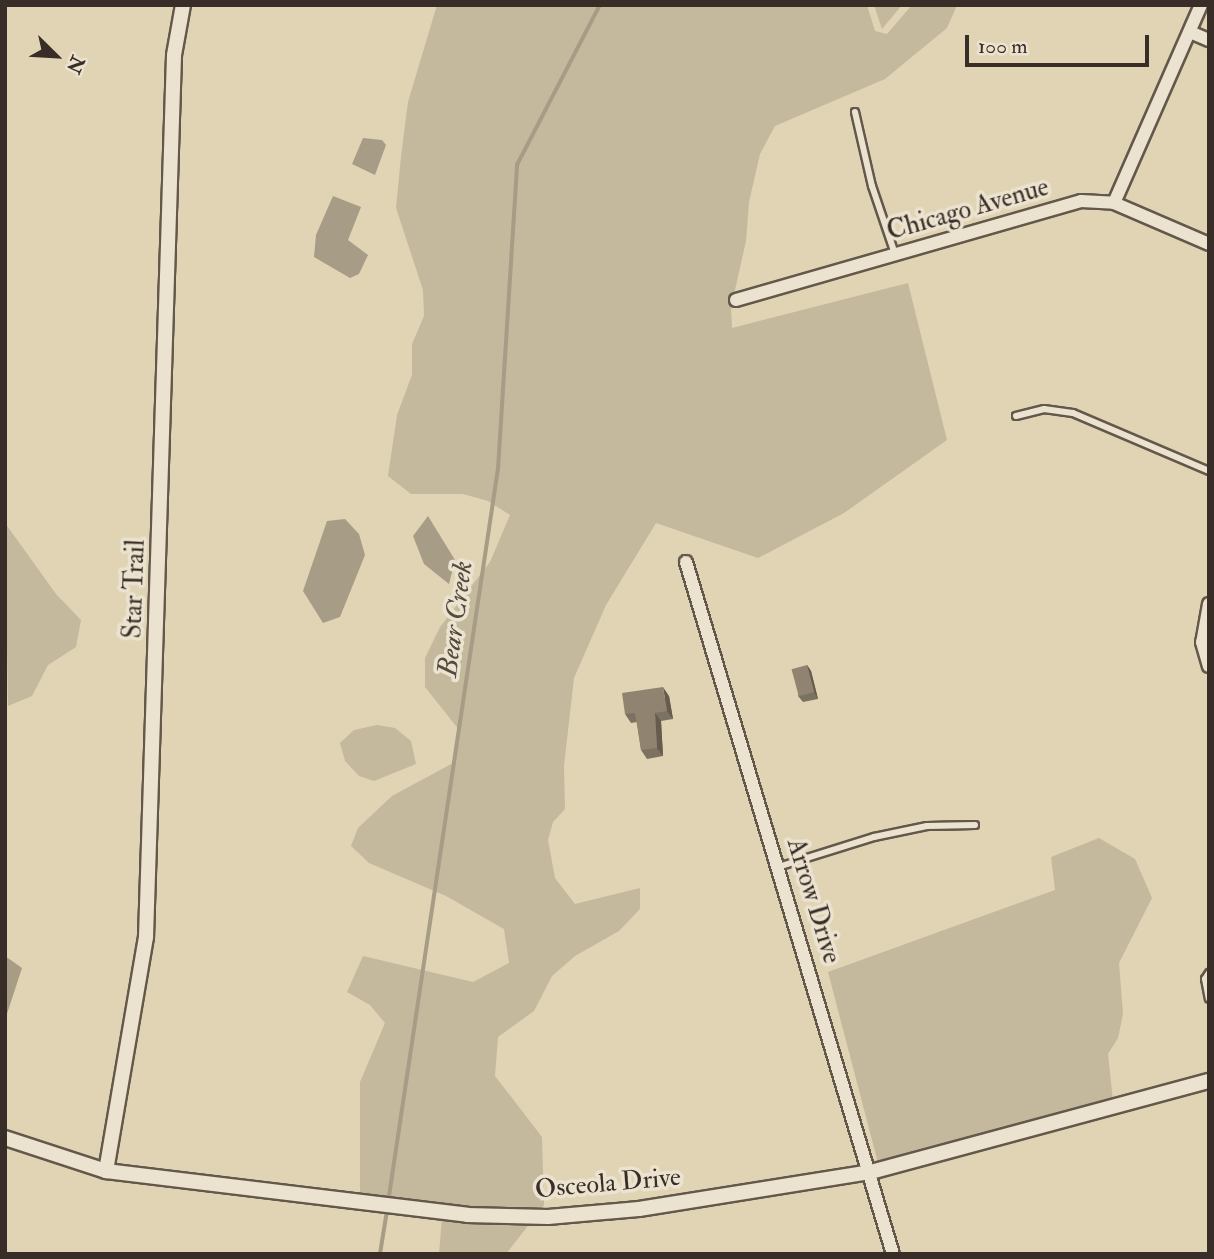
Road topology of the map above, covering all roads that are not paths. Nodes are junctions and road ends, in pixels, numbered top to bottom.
1 (183, 5) edge
2 (1201, 5) edge
3 (1189, 32) junction
4 (1209, 40) edge
5 (855, 112) dead end
6 (1114, 203) junction
7 (1209, 244) edge
8 (895, 254) junction
9 (736, 300) dead end
10 (1016, 416) dead end
11 (1209, 471) edge
12 (686, 562) dead end
13 (1209, 604) edge
14 (1209, 666) edge
15 (975, 825) dead end
16 (778, 866) junction
17 (1209, 973) edge
18 (1209, 999) edge
19 (1209, 1081) edge
20 (5, 1138) edge
21 (106, 1171) junction
22 (871, 1172) junction
23 (893, 1254) edge

1 - 21 street, Star Trail
2 - 3 street
3 - 4 street
3 - 6 street
5 - 8 lane
6 - 7 street, Chicago Avenue
6 - 8 street, Chicago Avenue
8 - 9 street, Chicago Avenue
10 - 11 lane
12 - 16 street, Arrow Drive
13 - 14 street
15 - 16 lane
16 - 22 street, Arrow Drive
17 - 18 lane
19 - 22 street, Osceola Drive
20 - 21 street, Osceola Drive
21 - 22 street, Osceola Drive
22 - 23 street, Arrow Drive

